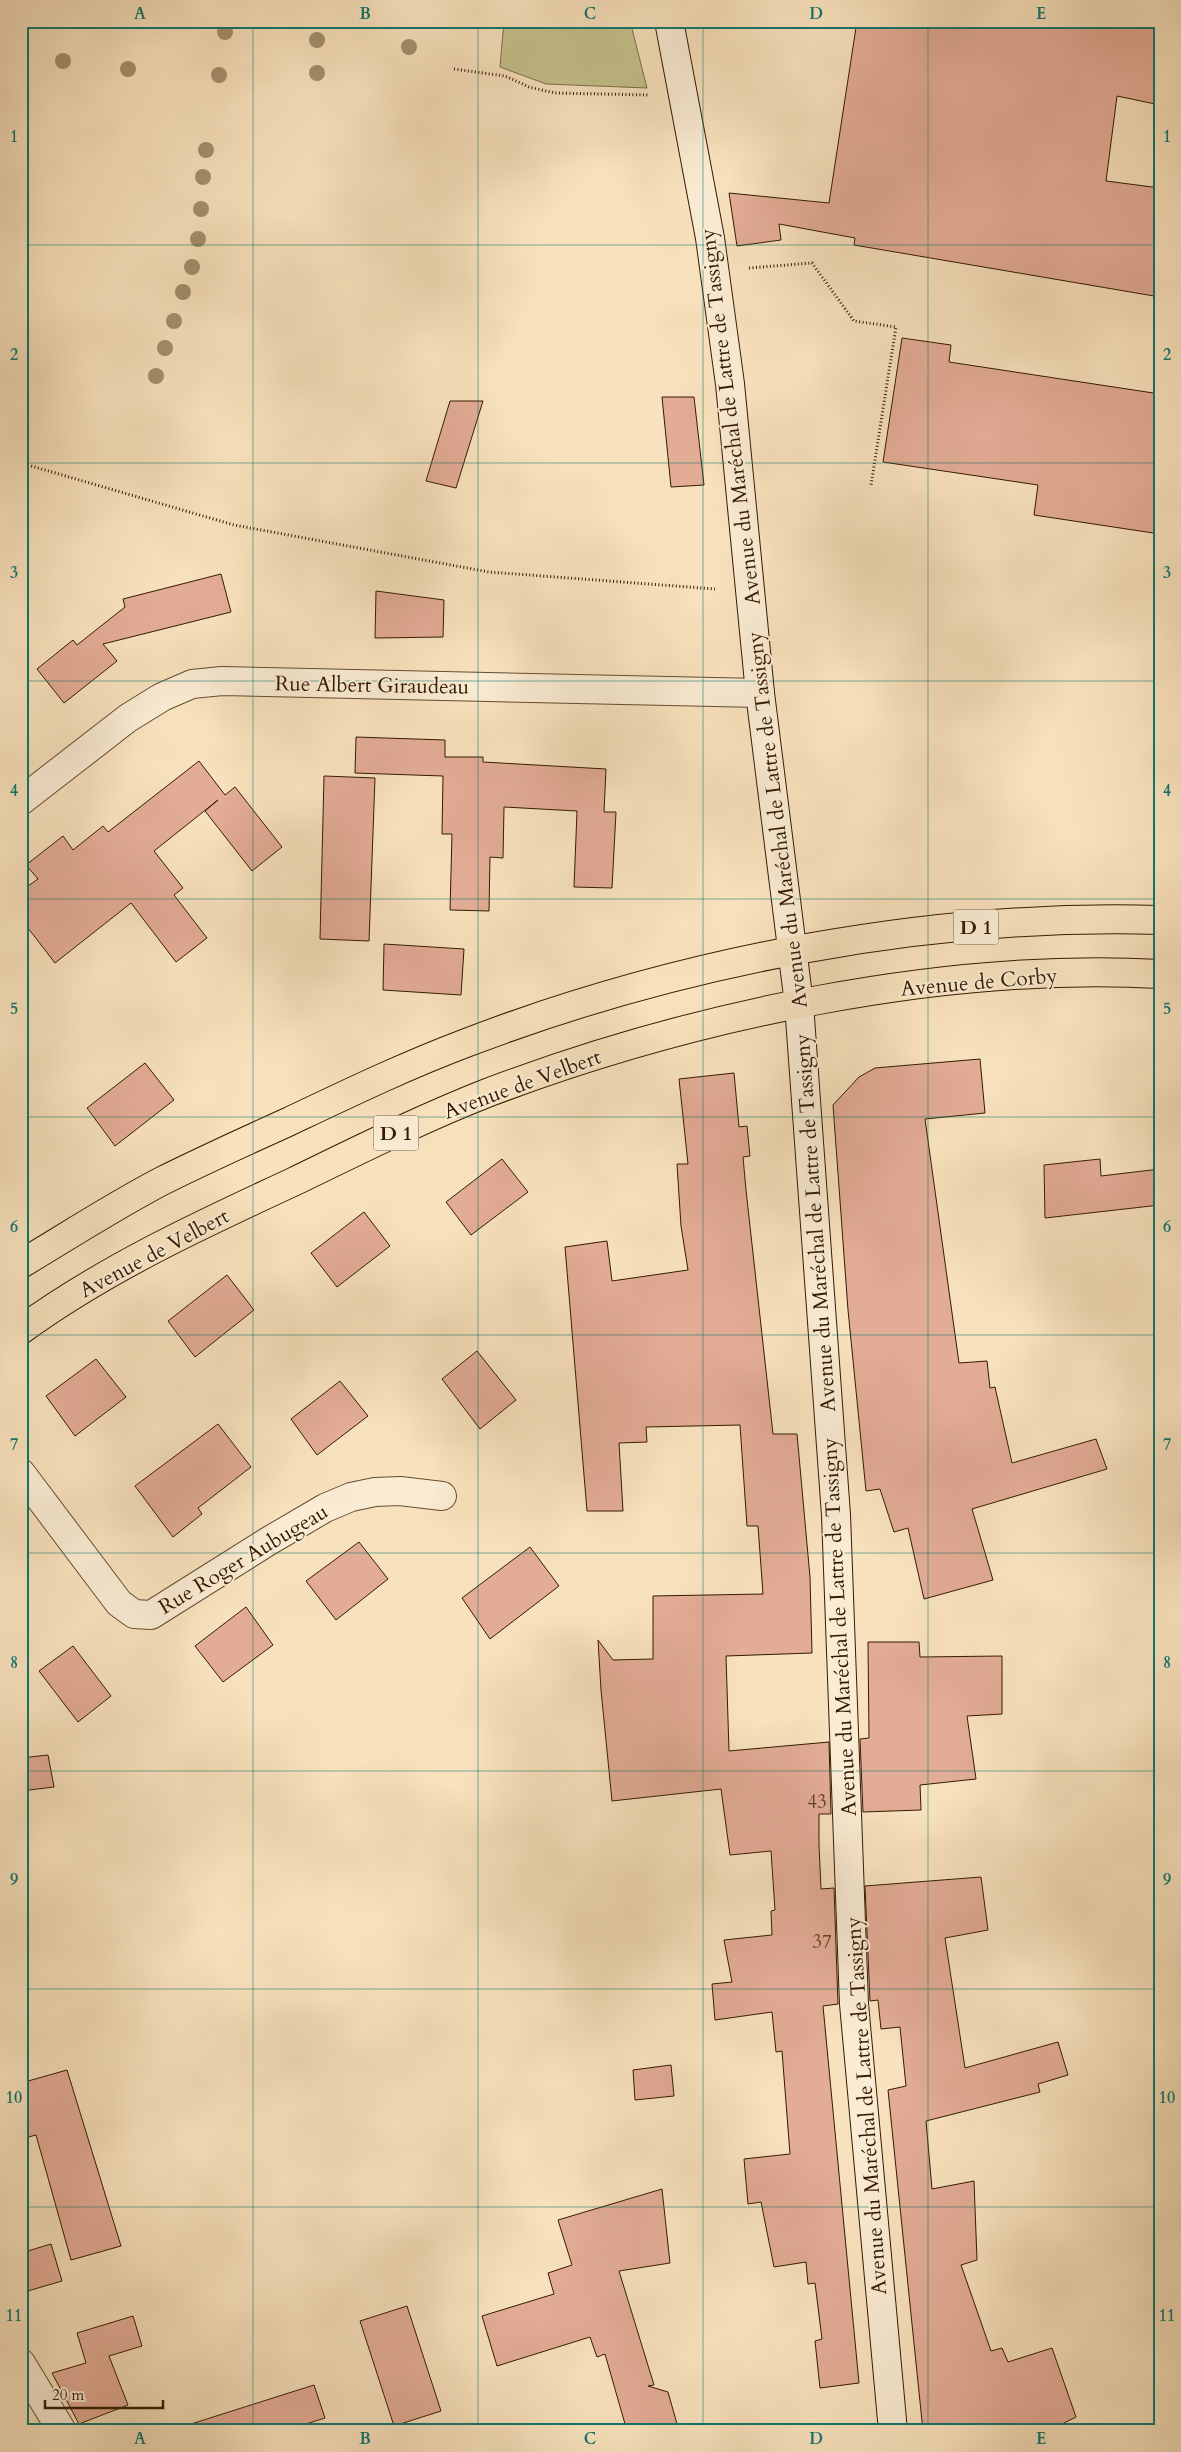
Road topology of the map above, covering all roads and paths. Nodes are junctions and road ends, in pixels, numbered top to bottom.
1 (669, 21) edge
2 (454, 70) dead end
3 (685, 96) junction
4 (715, 271) junction
5 (21, 463) edge
6 (871, 485) dead end
7 (750, 591) junction
8 (760, 693) junction
9 (21, 801) edge
10 (1160, 920) edge
11 (794, 951) junction
12 (1160, 974) edge
13 (799, 1004) junction
14 (21, 1264) edge
15 (21, 1330) edge
16 (21, 1473) edge
17 (442, 1496) dead end
18 (21, 2363) edge
19 (62, 2431) edge
20 (893, 2431) edge

1 - 3 main road, Avenue du Maréchal de Lattre de Tassigny
2 - 3 path
3 - 4 main road, Avenue du Maréchal de Lattre de Tassigny
4 - 6 path
4 - 7 main road, Avenue du Maréchal de Lattre de Tassigny
5 - 7 path
7 - 8 main road, Avenue du Maréchal de Lattre de Tassigny
8 - 9 main road, Rue Albert Giraudeau
8 - 11 main road, Avenue du Maréchal de Lattre de Tassigny
10 - 11 main road, D 1
11 - 13 main road, Avenue du Maréchal de Lattre de Tassigny
11 - 14 main road, D 1
12 - 13 main road, Avenue de Corby / D 1
13 - 15 main road, Avenue de Velbert / D 1
13 - 20 main road, Avenue du Maréchal de Lattre de Tassigny
16 - 17 main road, Rue Roger Aubugeau
18 - 19 main road

